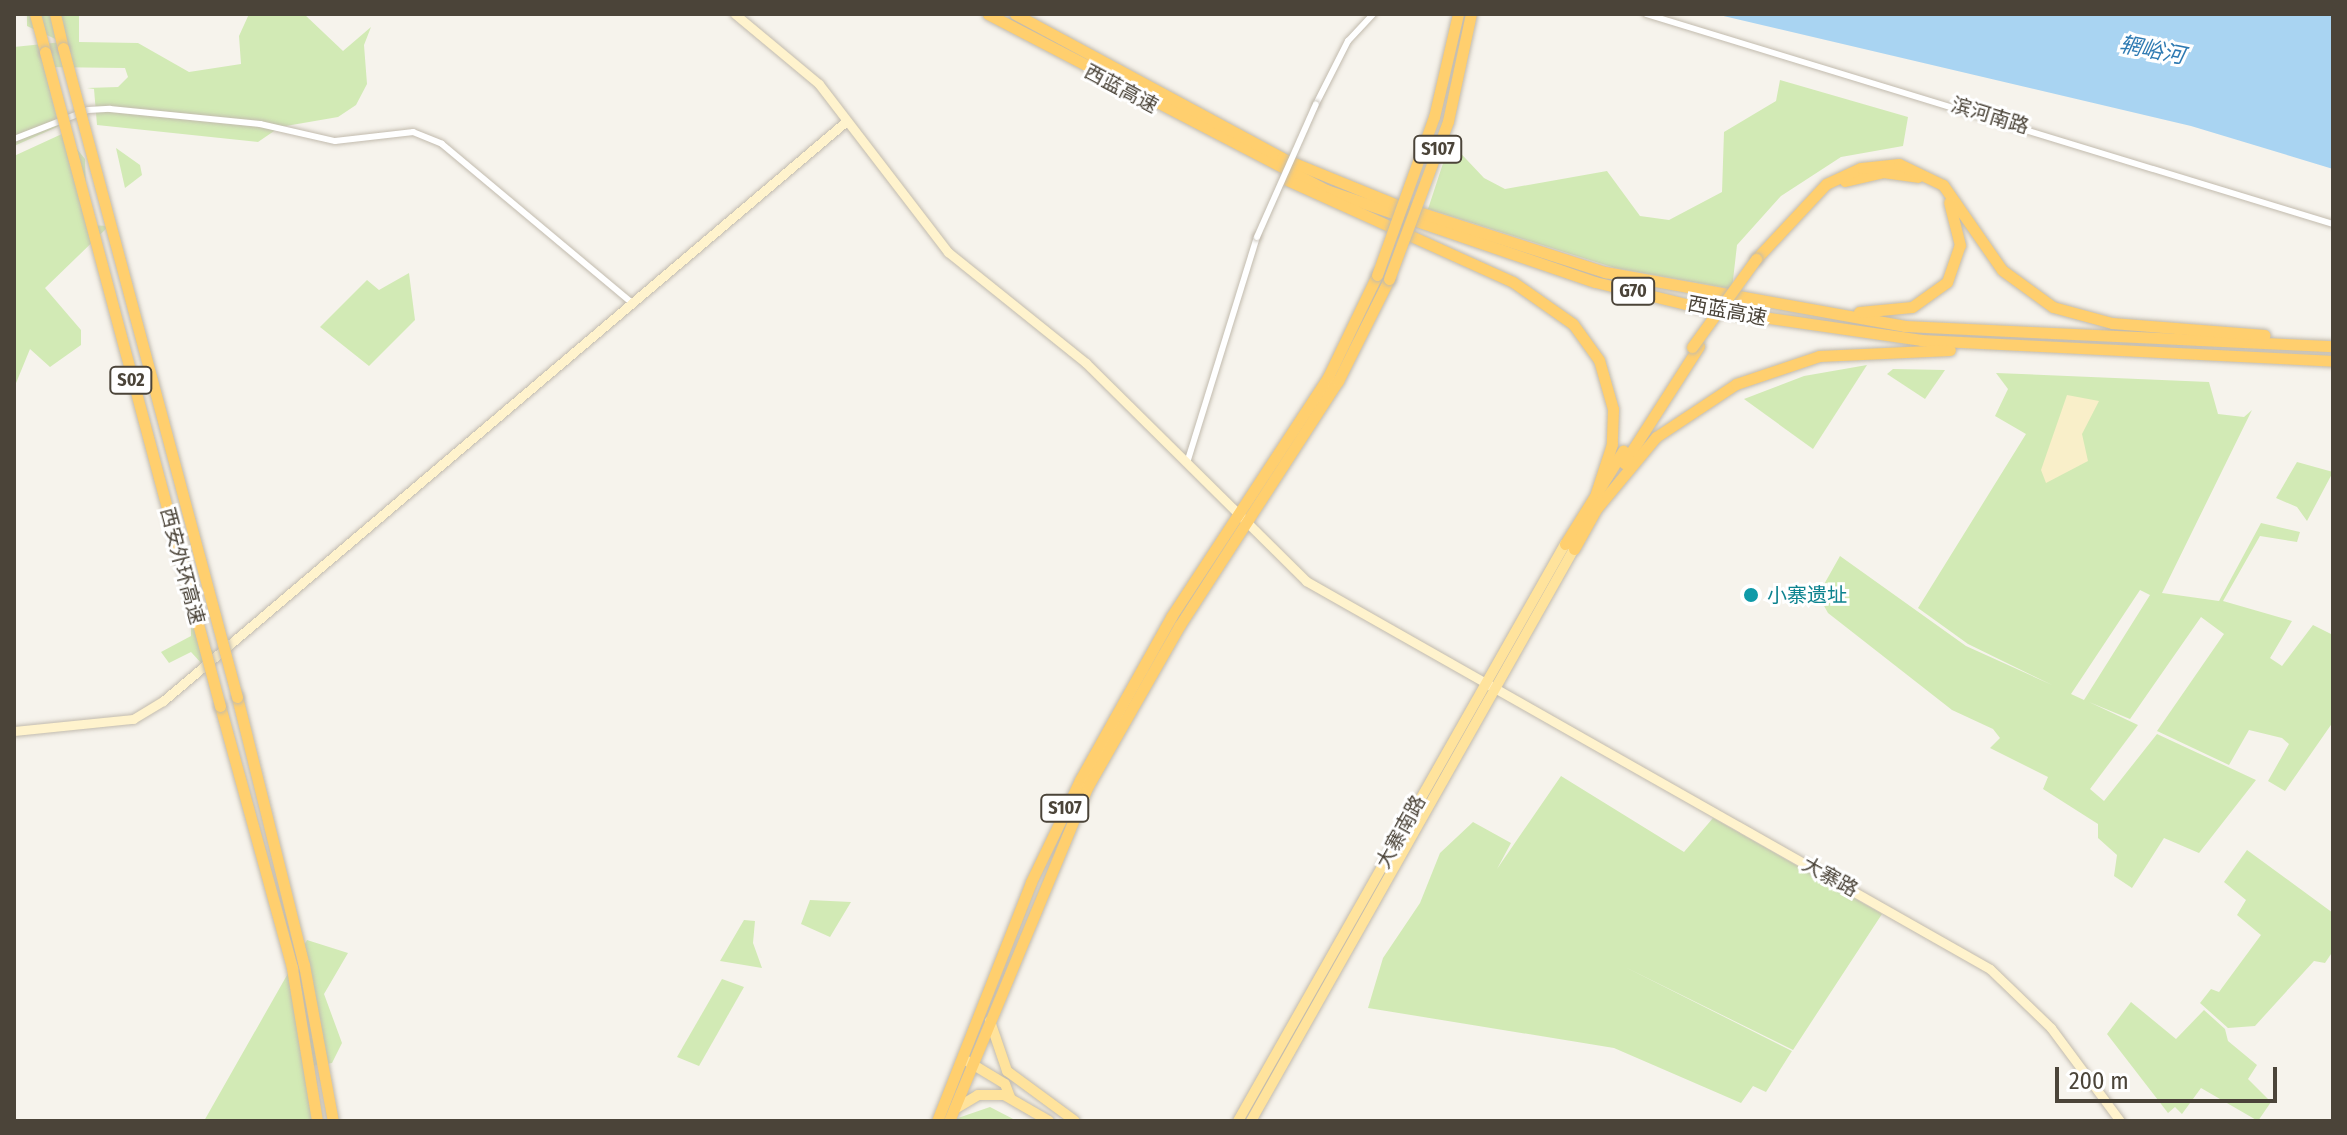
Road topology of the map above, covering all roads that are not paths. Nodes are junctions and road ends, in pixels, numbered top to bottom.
1 (35, 14) edge
2 (55, 14) edge
3 (735, 14) edge
4 (988, 14) edge
5 (1015, 14) edge
6 (1373, 14) edge
7 (1458, 14) edge
8 (1471, 14) edge
9 (1646, 14) edge
10 (844, 123) junction
11 (1211, 136) junction
12 (14, 139) edge
13 (2333, 224) edge
14 (1758, 260) junction
15 (630, 301) junction
16 (1776, 306) junction
17 (2333, 345) edge
18 (1696, 346) junction
19 (2082, 351) junction
20 (2333, 361) edge
21 (1186, 467) junction
22 (1596, 493) junction
23 (1597, 508) junction
24 (1234, 515) junction
25 (1244, 525) junction
26 (1570, 547) junction
27 (1490, 686) junction
28 (14, 731) edge
29 (989, 1015) junction
30 (966, 1060) junction
31 (1005, 1084) junction
32 (1019, 1084) junction
33 (1010, 1097) junction
34 (950, 1117) edge
35 (317, 1121) edge
36 (333, 1121) edge
37 (937, 1121) edge
38 (1049, 1121) edge
39 (1075, 1121) edge
40 (1238, 1121) edge
41 (1251, 1121) edge
42 (2120, 1121) edge

1 - 35 highway, 西安外环高速 / S02, bridge
2 - 36 highway, 西安外环高速 / S02, bridge
3 - 10 street, 大寨路
4 - 11 highway, 西蓝高速 / G70
5 - 16 highway, 西蓝高速 / G70
6 - 21 street, bridge
7 - 24 highway, S107, bridge
8 - 25 highway, S107, bridge
9 - 13 street, 滨河南路
10 - 15 street
10 - 21 street, 大寨路
11 - 19 highway, 西蓝高速 / G70
11 - 22 highway
12 - 15 street
14 - 16 highway
14 - 17 highway
14 - 18 highway, bridge
15 - 28 street
16 - 17 highway, 西蓝高速 / G70
18 - 22 highway
18 - 23 highway
19 - 20 highway, 西蓝高速 / G70
19 - 23 highway
21 - 24 street, 大寨路
22 - 26 highway
23 - 26 highway
24 - 25 street, 大寨路
24 - 30 highway, S107
25 - 27 street, 大寨路
25 - 29 highway, S107
26 - 27 main road, 大寨南路
27 - 40 main road, 大寨南路
27 - 41 main road, 大寨南路
27 - 42 street, 大寨路
29 - 30 highway, S107
29 - 32 main road
30 - 31 main road
30 - 34 highway, S107
30 - 37 highway, S107
31 - 32 main road
31 - 33 main road
32 - 39 main road
33 - 34 main road
33 - 38 main road

